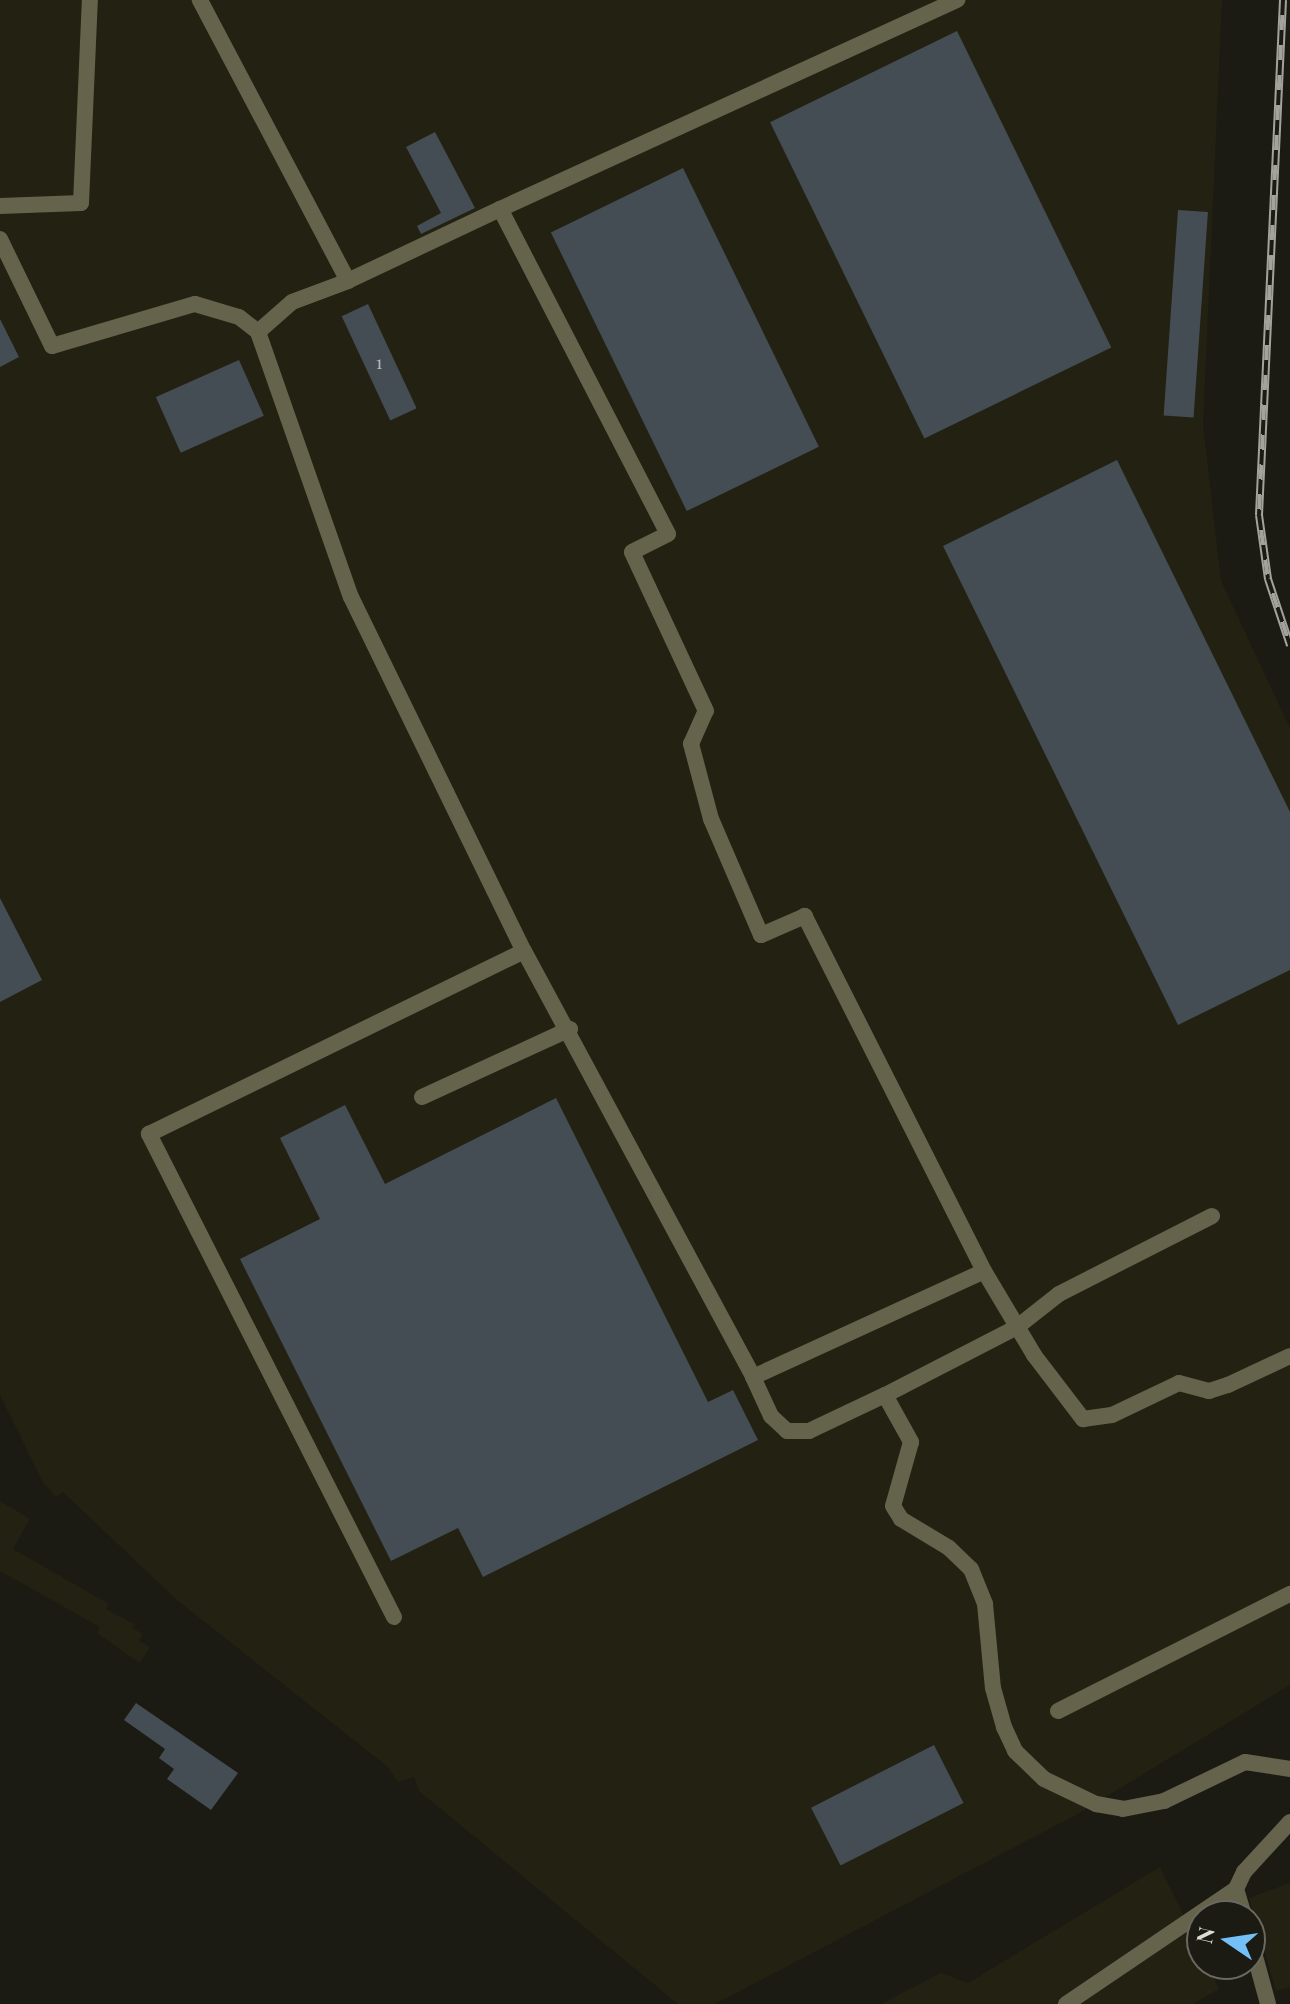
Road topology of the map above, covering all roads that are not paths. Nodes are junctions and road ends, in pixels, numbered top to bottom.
1 (90, 0) edge
2 (200, 0) edge
3 (957, 0) edge
4 (0, 206) edge
5 (500, 209) junction
6 (0, 239) edge
7 (348, 281) junction
8 (258, 332) junction
9 (524, 951) junction
10 (570, 1029) junction
11 (422, 1097) dead end
12 (1212, 1216) dead end
13 (984, 1271) junction
14 (1017, 1327) junction
15 (1290, 1356) edge
16 (753, 1377) junction
17 (885, 1395) junction
18 (1290, 1594) edge
19 (394, 1617) dead end
20 (1058, 1711) dead end
21 (1290, 1769) edge
22 (1290, 1822) edge
23 (1236, 1889) junction
24 (1239, 1900) edge
25 (1261, 1980) edge
26 (1066, 2004) edge
27 (1268, 2004) edge

1 - 4 street
2 - 7 street
3 - 5 street
5 - 7 street
5 - 13 street
6 - 8 street
7 - 8 street
8 - 9 street
9 - 10 street
9 - 19 street
10 - 11 street
10 - 16 street
12 - 14 street
13 - 14 street
13 - 16 street
14 - 15 street
14 - 17 street
16 - 17 street
17 - 21 street
18 - 20 street
22 - 23 street
23 - 24 street
23 - 26 street
25 - 27 street

